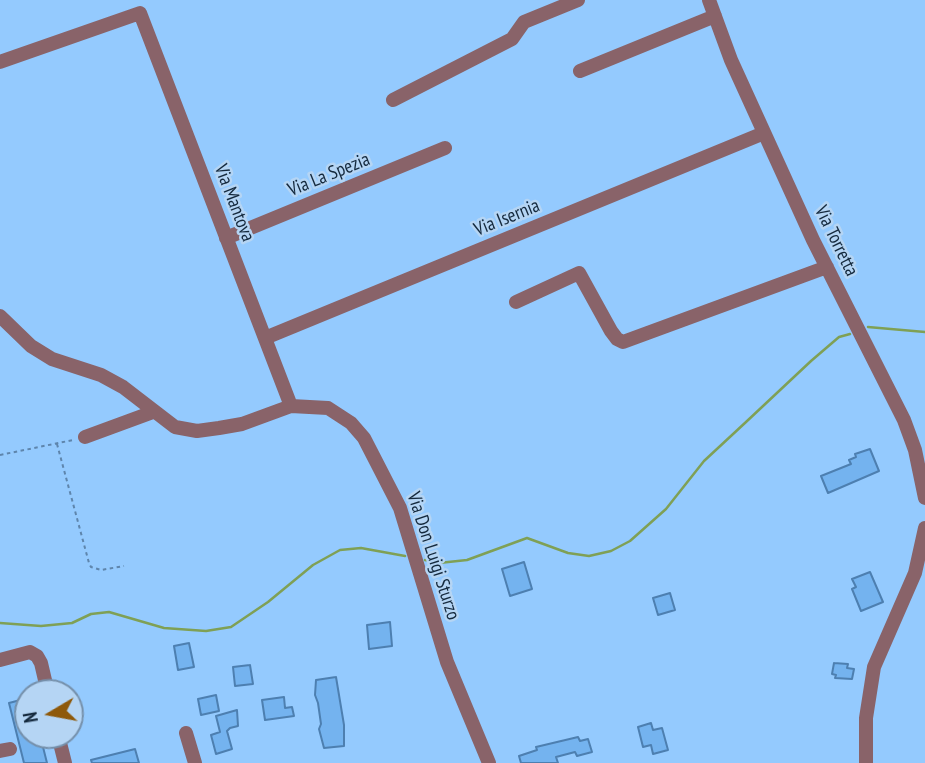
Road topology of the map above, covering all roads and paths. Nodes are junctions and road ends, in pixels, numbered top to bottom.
1 (578, 0) edge
2 (709, 0) edge
3 (715, 16) junction
4 (0, 62) edge
5 (580, 71) dead end
6 (393, 100) dead end
7 (764, 133) junction
8 (445, 148) dead end
9 (226, 238) junction
10 (827, 267) junction
11 (516, 302) dead end
12 (0, 316) edge
13 (265, 338) junction
14 (291, 407) junction
15 (153, 412) junction
16 (85, 437) joint
17 (57, 444) junction
18 (0, 455) edge
19 (922, 466) edge
20 (925, 494) edge
21 (925, 528) edge
22 (124, 566) dead end
23 (0, 660) edge
24 (45, 679) edge
25 (186, 733) dead end
26 (195, 763) edge
27 (489, 763) edge
28 (866, 763) edge

1 - 6 street
2 - 3 street, Via Torretta
3 - 5 street
3 - 7 street, Via Torretta
4 - 9 street, Via Mantova
7 - 10 street, Via Torretta
7 - 13 street, Via Isernia
8 - 9 street, Via La Spezia
9 - 13 street, Via Mantova
10 - 11 street
10 - 19 street, Via Torretta
12 - 15 street, Via Don Luigi Sturzo
13 - 14 street, Via Mantova
14 - 15 street, Via Don Luigi Sturzo
14 - 27 street, Via Don Luigi Sturzo
15 - 16 street
16 - 17 path
17 - 18 path
17 - 22 path
19 - 20 street, Via Torretta
21 - 28 street
23 - 24 street
25 - 26 street

